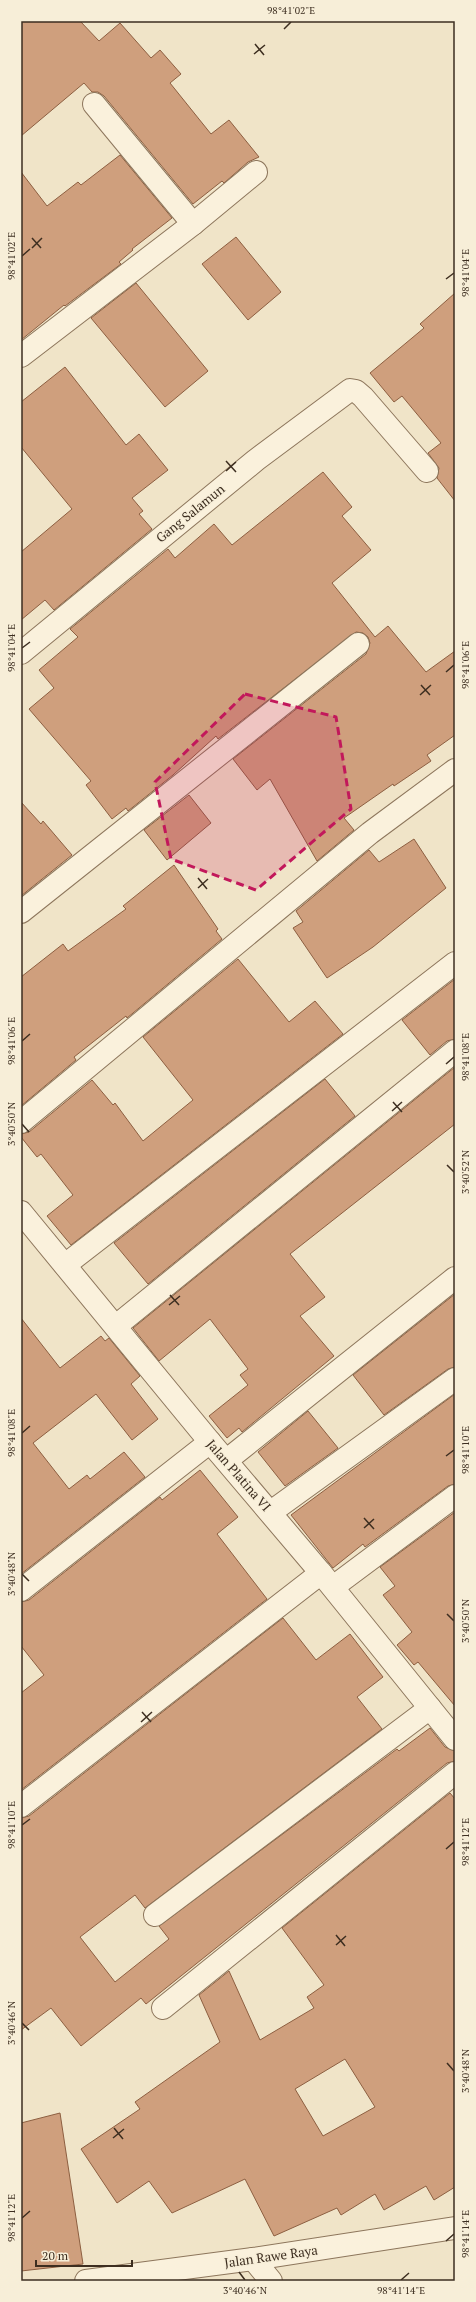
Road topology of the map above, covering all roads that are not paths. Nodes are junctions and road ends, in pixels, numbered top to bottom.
1 (94, 104) dead end
2 (256, 172) dead end
3 (193, 224) junction
4 (21, 356) edge
5 (427, 471) dead end
6 (358, 644) dead end
7 (21, 653) edge
8 (455, 770) edge
9 (21, 912) edge
10 (455, 963) edge
11 (455, 1051) edge
12 (21, 1122) edge
13 (21, 1212) edge
14 (65, 1265) junction
15 (455, 1278) edge
16 (116, 1326) junction
17 (455, 1379) edge
18 (210, 1442) junction
19 (227, 1460) junction
20 (455, 1496) edge
21 (271, 1512) junction
22 (327, 1580) junction
23 (21, 1590) edge
24 (430, 1708) junction
25 (455, 1740) edge
26 (455, 1773) edge
27 (21, 1806) edge
28 (155, 1915) dead end
29 (163, 2008) dead end
30 (455, 2228) edge
31 (253, 2259) junction
32 (86, 2281) edge
33 (271, 2281) edge

1 - 3 street
2 - 3 street
3 - 4 street
5 - 7 street, Gang Salamun
6 - 9 street
8 - 12 street
10 - 14 street
11 - 16 street
13 - 14 street, Jalan Platina VI
14 - 16 street, Jalan Platina VI
15 - 19 street
16 - 18 street, Jalan Platina VI
17 - 21 street
18 - 19 street, Jalan Platina VI
18 - 23 street
19 - 21 street, Jalan Platina VI
20 - 22 street
21 - 22 street, Jalan Platina VI
22 - 24 street, Jalan Platina VI
22 - 27 street
24 - 25 street, Jalan Platina VI
24 - 28 street
26 - 29 street
30 - 31 street, Jalan Rawe Raya
31 - 32 street, Jalan Rawe Raya
31 - 33 street

